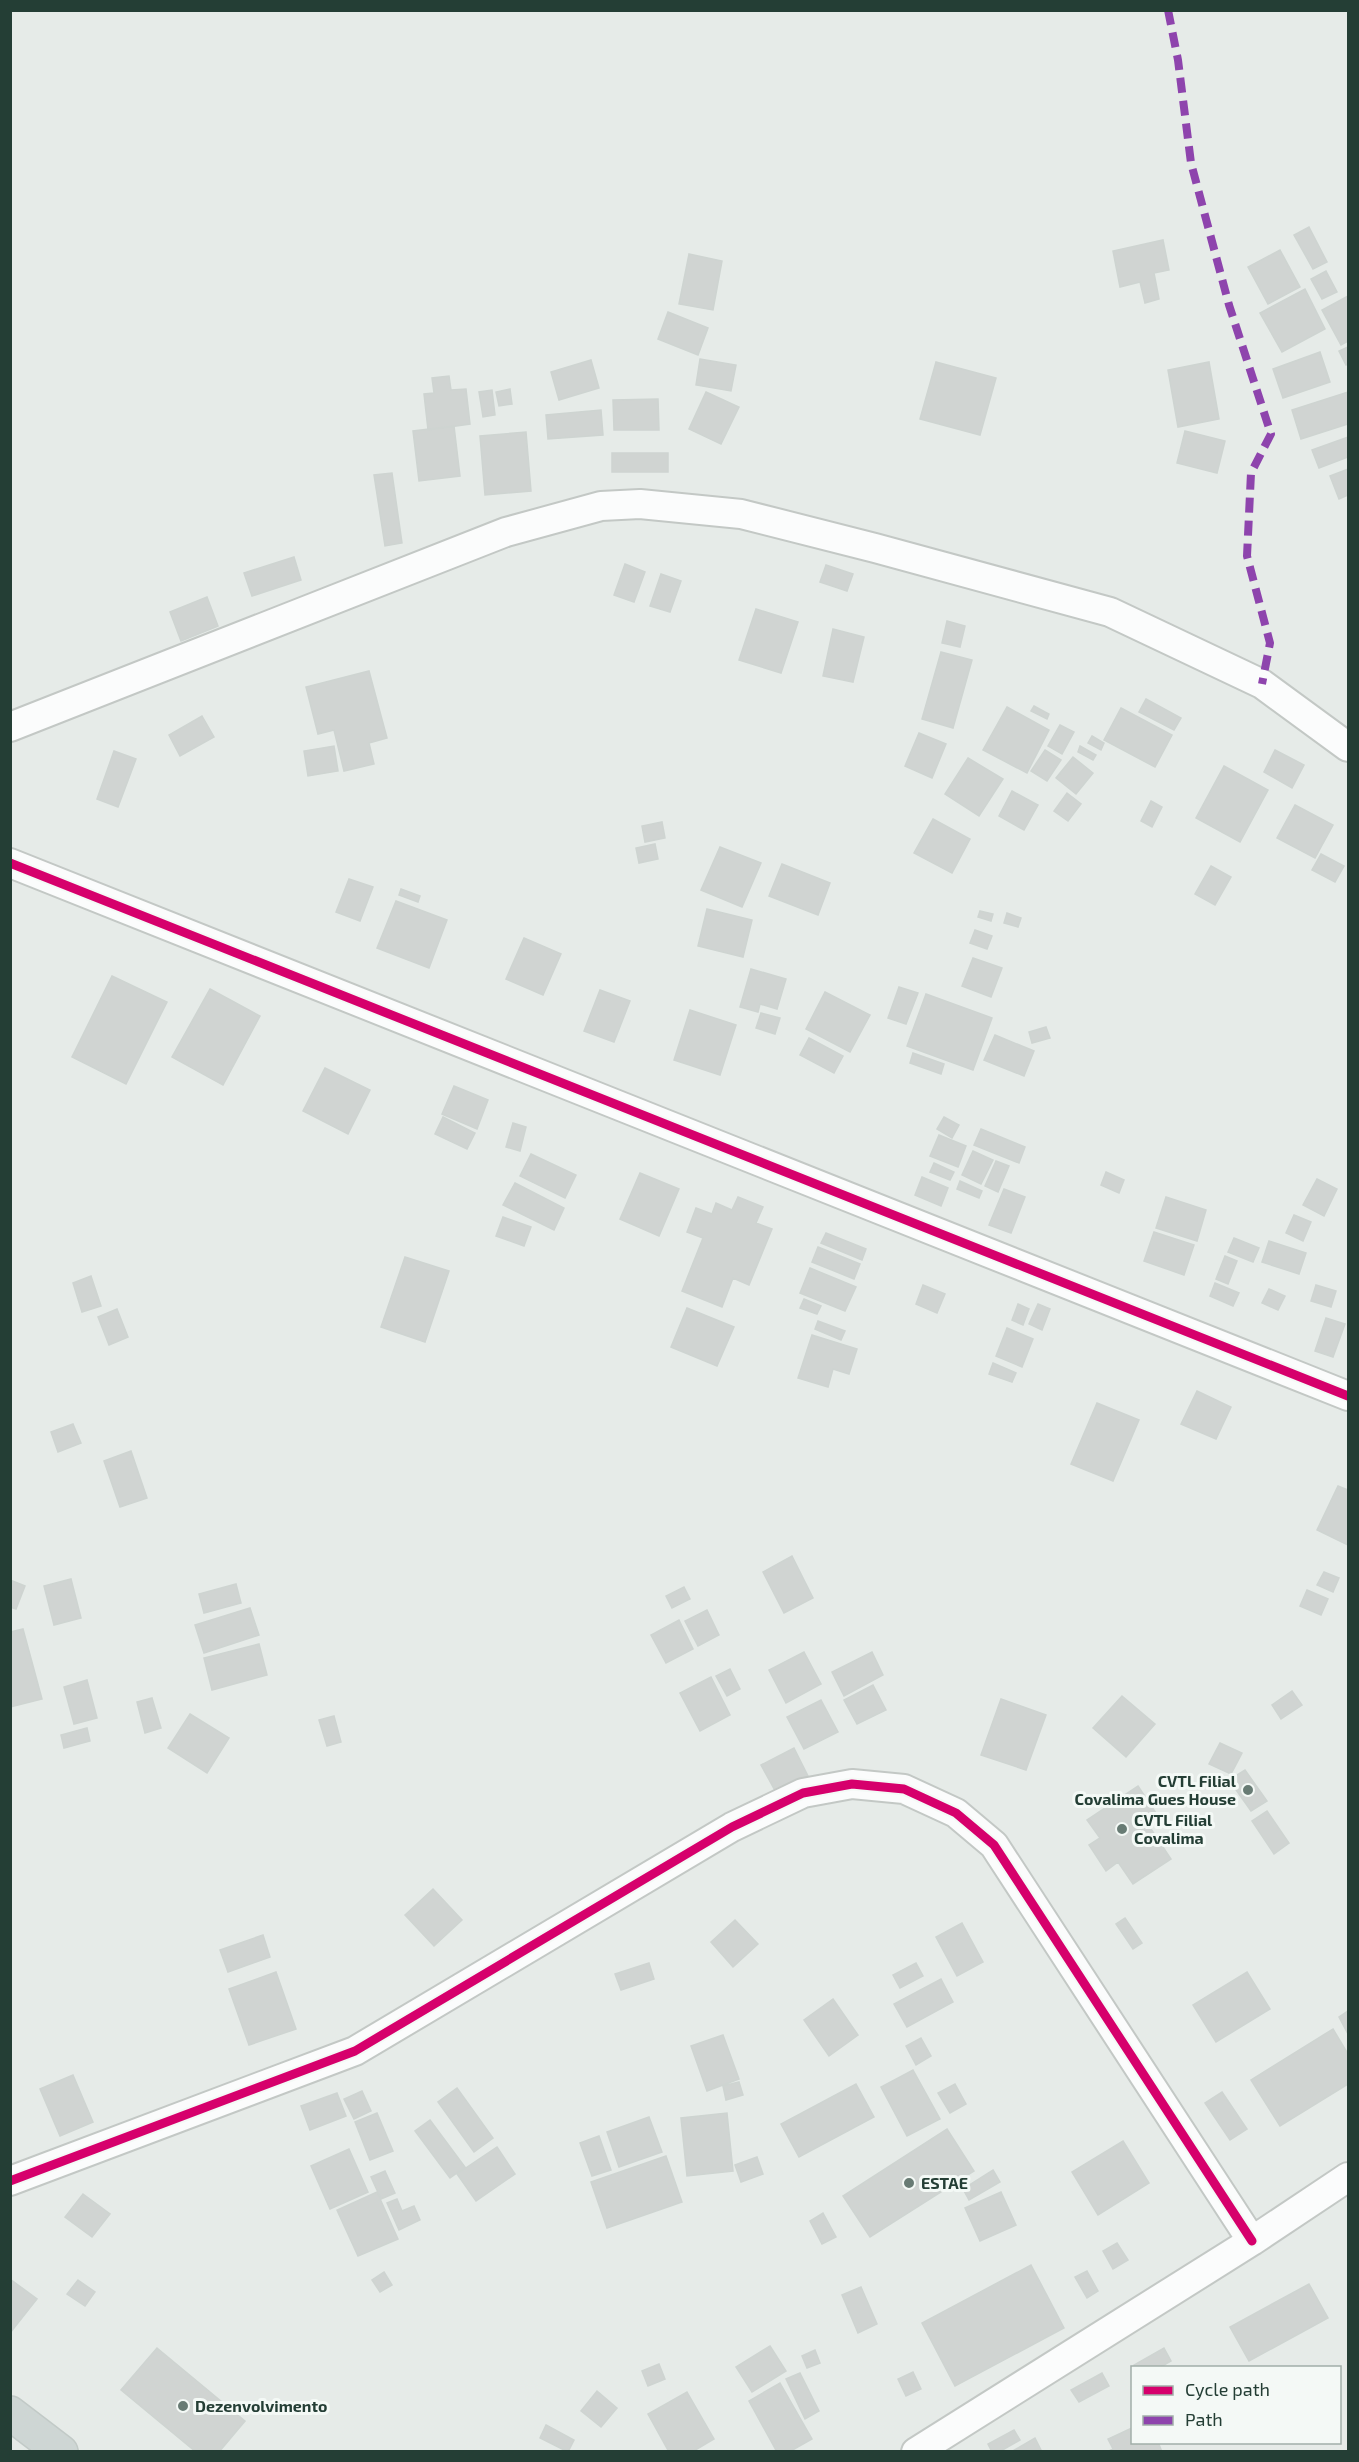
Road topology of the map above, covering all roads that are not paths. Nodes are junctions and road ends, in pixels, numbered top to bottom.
1 (10, 727) edge
2 (1348, 747) edge
3 (10, 862) edge
4 (1348, 1396) edge
5 (1348, 2176) edge
6 (10, 2181) edge
7 (1252, 2241) junction
8 (10, 2413) edge
9 (62, 2451) edge
10 (916, 2451) edge

1 - 2 street
3 - 4 street
5 - 7 street
6 - 7 street
7 - 10 street
8 - 9 main road

